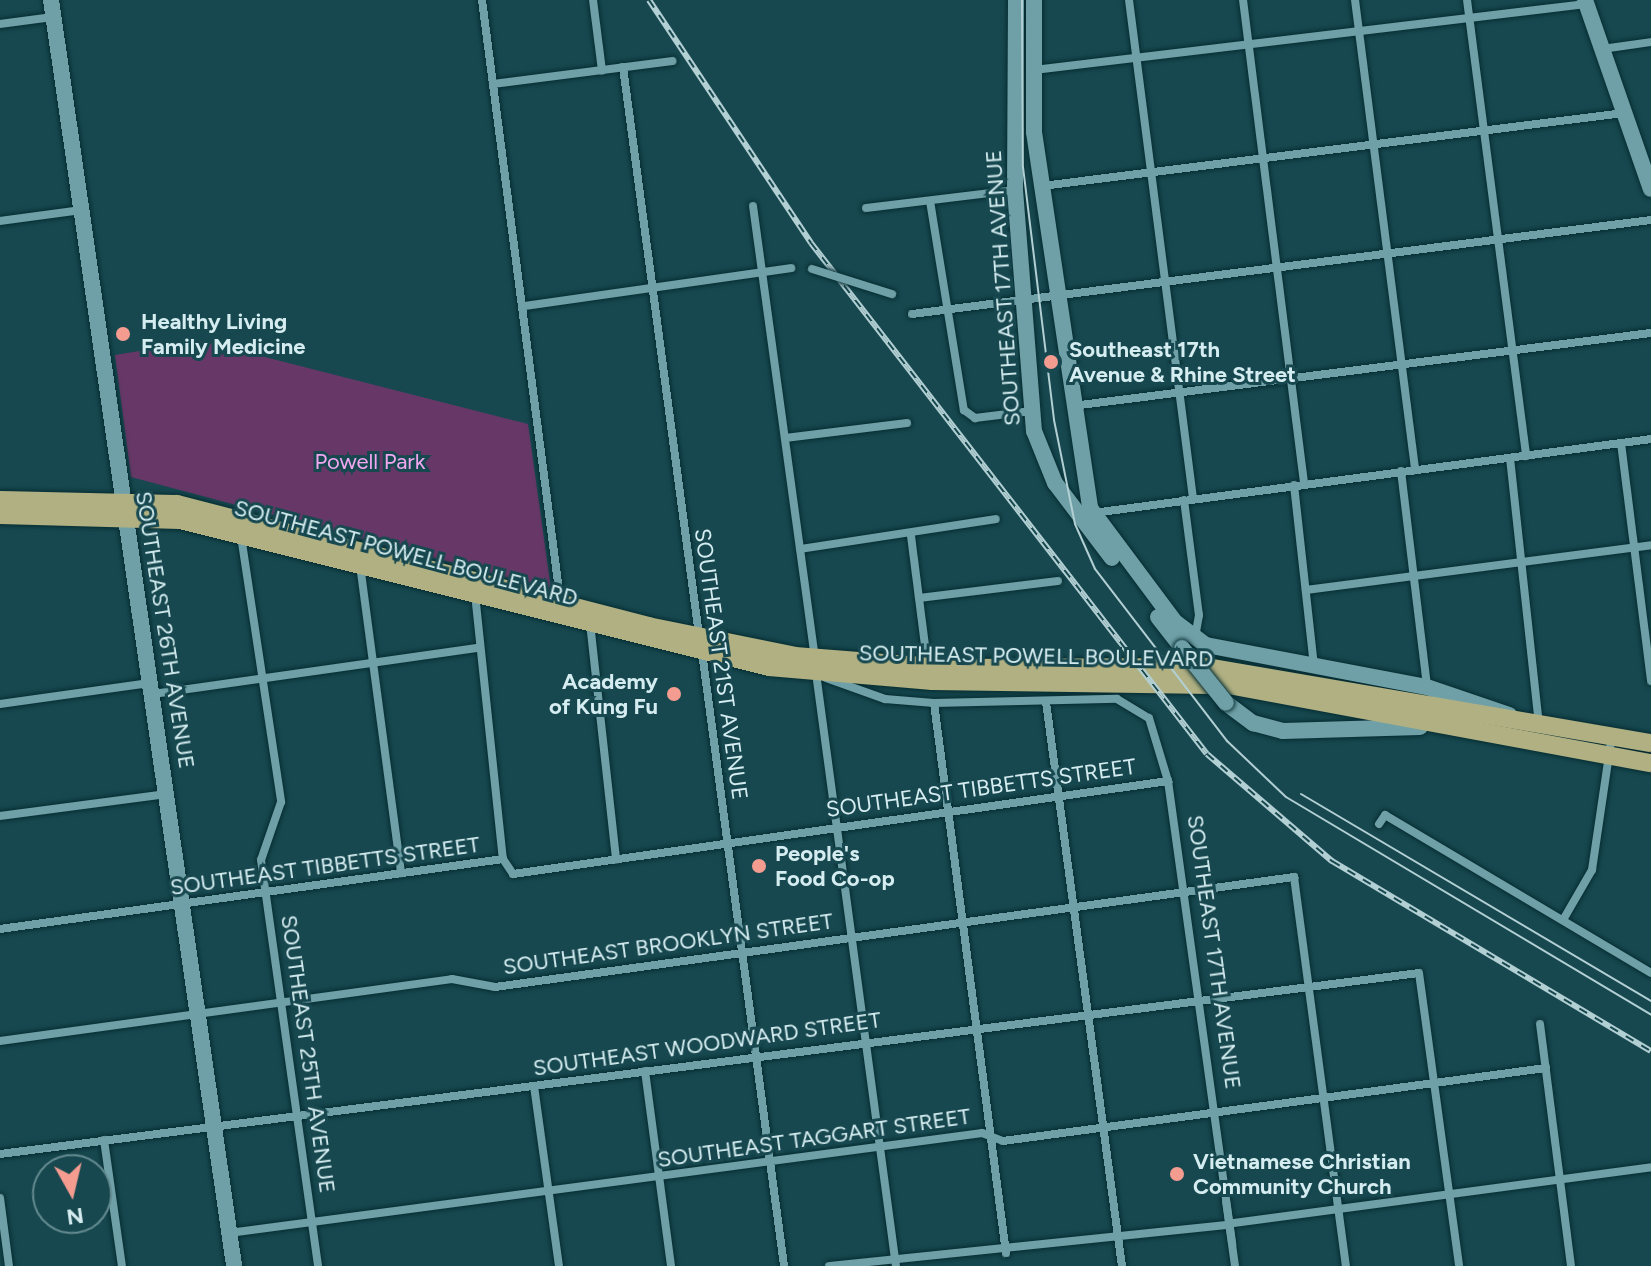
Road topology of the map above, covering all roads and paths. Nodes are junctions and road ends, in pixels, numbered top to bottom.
1 (482, 0) edge
2 (593, 0) edge
3 (1016, 0) edge
4 (1034, 0) edge
5 (1129, 0) edge
6 (1243, 0) edge
7 (1355, 0) edge
8 (1467, 0) edge
9 (1586, 2) edge
10 (52, 8) edge
11 (1470, 20) junction
12 (0, 24) edge
13 (1359, 33) junction
14 (1651, 42) edge
15 (1249, 48) junction
16 (1602, 49) junction
17 (673, 61) dead end
18 (1137, 63) junction
19 (623, 67) junction
20 (602, 70) junction
21 (1034, 70) junction
22 (493, 84) junction
23 (1625, 113) junction
24 (1484, 130) junction
25 (1373, 145) junction
26 (1262, 158) junction
27 (1152, 172) junction
28 (1041, 186) junction
29 (1651, 189) edge
30 (1015, 190) junction
31 (930, 201) junction
32 (753, 206) dead end
33 (866, 208) dead end
34 (81, 210) junction
35 (1651, 220) edge
36 (0, 221) edge
37 (1498, 240) junction
38 (1387, 254) junction
39 (791, 268) dead end
40 (1276, 268) junction
41 (812, 269) dead end
42 (762, 272) junction
43 (1167, 283) junction
44 (652, 288) junction
45 (892, 294) dead end
46 (1059, 297) junction
47 (1024, 301) junction
48 (525, 306) junction
49 (944, 310) junction
50 (912, 314) dead end
51 (1651, 333) edge
52 (1512, 351) junction
53 (1401, 366) junction
54 (1291, 379) junction
55 (1181, 395) junction
56 (1072, 406) junction
57 (1032, 411) junction
58 (907, 423) dead end
59 (785, 438) junction
60 (1651, 439) edge
61 (1621, 443) junction
62 (1526, 456) junction
63 (1510, 458) junction
64 (1415, 470) junction
65 (1401, 471) junction
66 (1304, 484) junction
67 (1294, 485) junction
68 (1188, 499) junction
69 (0, 500) edge
70 (124, 506) junction
71 (1093, 513) junction
72 (0, 515) edge
73 (996, 519) dead end
74 (242, 528) junction
75 (911, 536) junction
76 (1651, 545) edge
77 (1635, 547) junction
78 (800, 549) junction
79 (361, 559) junction
80 (1524, 561) junction
81 (1413, 575) junction
82 (1058, 581) dead end
83 (476, 589) junction
84 (1306, 590) junction
85 (919, 598) junction
86 (560, 611) junction
87 (591, 619) junction
88 (1188, 643) junction
89 (701, 646) junction
90 (477, 648) junction
91 (926, 653) dead end
92 (1650, 657) edge
93 (372, 663) junction
94 (815, 666) junction
95 (1314, 667) junction
96 (261, 679) junction
97 (1651, 681) edge
98 (1427, 687) junction
99 (152, 688) junction
100 (1046, 702) junction
101 (934, 703) junction
102 (0, 704) edge
103 (1532, 723) junction
104 (1483, 732) junction
105 (1612, 735) junction
106 (1651, 743) edge
107 (1608, 754) junction
108 (1650, 761) edge
109 (1168, 781) junction
110 (167, 794) junction
111 (1058, 796) junction
112 (947, 811) junction
113 (0, 816) edge
114 (1379, 824) dead end
115 (837, 827) junction
116 (726, 843) junction
117 (503, 859) junction
118 (616, 860) junction
119 (401, 873) junction
120 (268, 891) junction
121 (1183, 891) junction
122 (182, 903) junction
123 (1072, 906) junction
124 (1563, 920) junction
125 (961, 921) junction
126 (0, 929) edge
127 (850, 937) junction
128 (741, 952) junction
129 (1651, 973) edge
130 (1309, 987) junction
131 (283, 1002) junction
132 (1198, 1002) junction
133 (198, 1013) junction
134 (1087, 1018) junction
135 (1540, 1024) dead end
136 (977, 1028) junction
137 (0, 1041) edge
138 (865, 1041) junction
139 (755, 1056) junction
140 (1546, 1068) junction
141 (645, 1071) junction
142 (1434, 1083) junction
143 (534, 1086) junction
144 (1322, 1098) junction
145 (298, 1112) junction
146 (1213, 1113) junction
147 (214, 1124) junction
148 (1103, 1128) junction
149 (991, 1137) junction
150 (104, 1140) junction
151 (879, 1146) junction
152 (0, 1154) edge
153 (770, 1162) junction
154 (1651, 1167) edge
155 (659, 1176) junction
156 (1560, 1179) junction
157 (549, 1192) junction
158 (1449, 1193) junction
159 (0, 1198) edge
160 (1338, 1208) junction
161 (313, 1222) junction
162 (1230, 1224) junction
163 (229, 1233) junction
164 (1118, 1238) junction
165 (1006, 1253) junction
166 (896, 1261) edge
167 (9, 1266) edge
168 (122, 1266) edge
169 (234, 1266) edge
170 (318, 1266) edge
171 (559, 1266) edge
172 (671, 1266) edge
173 (784, 1266) edge
174 (829, 1266) edge
175 (1122, 1266) edge
176 (1235, 1266) edge
177 (1346, 1266) edge
178 (1459, 1266) edge
179 (1571, 1266) edge

1 - 22 street
2 - 20 street
3 - 30 street, SOUTHEAST 17TH AVENUE
4 - 21 street, SOUTHEAST 17TH AVENUE
5 - 18 street
6 - 15 street
7 - 13 street
8 - 11 street
9 - 11 street
9 - 16 street
10 - 12 street
10 - 34 street, SOUTHEAST 26TH AVENUE
11 - 13 street
11 - 24 street
13 - 15 street
13 - 25 street
14 - 16 street
15 - 18 street
15 - 26 street
16 - 23 street
17 - 19 street
18 - 21 street
18 - 27 street
19 - 20 street
19 - 44 street, SOUTHEAST 21ST AVENUE
20 - 22 street
21 - 28 street, SOUTHEAST 17TH AVENUE
22 - 48 street
23 - 24 street
23 - 29 street
24 - 25 street
24 - 37 street
25 - 26 street
25 - 38 street
26 - 27 street
26 - 40 street
27 - 28 street
27 - 43 street
28 - 46 street, SOUTHEAST 17TH AVENUE
30 - 31 street
30 - 47 street, SOUTHEAST 17TH AVENUE
31 - 33 street
31 - 49 street
32 - 42 street
34 - 36 street
34 - 70 street, SOUTHEAST 26TH AVENUE
35 - 37 street
37 - 38 street
37 - 52 street
38 - 40 street
38 - 53 street
39 - 42 street
40 - 43 street
40 - 54 street
41 - 45 street, bridge
42 - 44 street
42 - 59 street
43 - 46 street
43 - 55 street
44 - 48 street
44 - 89 street, SOUTHEAST 21ST AVENUE
46 - 47 street
46 - 56 street, SOUTHEAST 17TH AVENUE
47 - 49 street
47 - 57 street, SOUTHEAST 17TH AVENUE
48 - 86 street
49 - 50 street
49 - 57 street
51 - 52 street
52 - 53 street
52 - 62 street
53 - 54 street
53 - 64 street
54 - 55 street
54 - 66 street
55 - 56 street
55 - 68 street
56 - 71 street, SOUTHEAST 17TH AVENUE
57 - 88 street, SOUTHEAST 17TH AVENUE
58 - 59 street
59 - 78 street
60 - 61 street
61 - 62 street
61 - 77 street
62 - 63 street
63 - 64 street
63 - 80 street
64 - 65 street
65 - 66 street
65 - 81 street
66 - 67 street
67 - 68 street
67 - 84 street
68 - 71 street
68 - 88 street
69 - 70 main road, SOUTHEAST POWELL BOULEVARD
70 - 72 main road, SOUTHEAST POWELL BOULEVARD
70 - 74 main road, SOUTHEAST POWELL BOULEVARD
70 - 99 street, SOUTHEAST 26TH AVENUE
71 - 88 street, SOUTHEAST 17TH AVENUE
73 - 75 street
74 - 79 main road, SOUTHEAST POWELL BOULEVARD
74 - 96 street, SOUTHEAST 25TH AVENUE
75 - 78 street
75 - 85 street
76 - 77 street
77 - 80 street
77 - 92 street
78 - 94 street
79 - 83 main road, SOUTHEAST POWELL BOULEVARD
79 - 93 street
80 - 81 street
80 - 103 street
81 - 84 street
81 - 98 street
82 - 85 street
83 - 86 main road, SOUTHEAST POWELL BOULEVARD
83 - 90 street
84 - 95 street
85 - 91 street
86 - 87 main road, SOUTHEAST POWELL BOULEVARD
87 - 89 main road, SOUTHEAST POWELL BOULEVARD
87 - 118 street
88 - 95 street
88 - 104 street, SOUTHEAST 17TH AVENUE, bridge
89 - 94 main road, SOUTHEAST POWELL BOULEVARD
89 - 116 street, SOUTHEAST 21ST AVENUE
90 - 93 street
90 - 117 street
92 - 97 street
93 - 96 street
93 - 119 street
94 - 101 street
94 - 103 main road, SOUTHEAST POWELL BOULEVARD
94 - 104 main road, SOUTHEAST POWELL BOULEVARD
94 - 115 street
95 - 98 street
96 - 99 street
96 - 120 street, SOUTHEAST 25TH AVENUE
98 - 103 street
99 - 102 street
99 - 110 street, SOUTHEAST 26TH AVENUE
100 - 101 street
100 - 109 street, SOUTHEAST 17TH AVENUE
100 - 111 street
101 - 112 street
103 - 105 main road, SOUTHEAST POWELL BOULEVARD
104 - 107 main road, SOUTHEAST POWELL BOULEVARD
105 - 106 main road, SOUTHEAST POWELL BOULEVARD
105 - 107 street
107 - 108 main road, SOUTHEAST POWELL BOULEVARD
107 - 124 street
109 - 111 street, SOUTHEAST TIBBETTS STREET
109 - 121 street, SOUTHEAST 17TH AVENUE
110 - 113 street
110 - 122 street, SOUTHEAST 26TH AVENUE
111 - 112 street, SOUTHEAST TIBBETTS STREET
111 - 123 street
112 - 115 street, SOUTHEAST TIBBETTS STREET
112 - 125 street
114 - 124 street
115 - 116 street, SOUTHEAST TIBBETTS STREET
115 - 127 street
116 - 118 street, SOUTHEAST TIBBETTS STREET
116 - 128 street, SOUTHEAST 21ST AVENUE
117 - 118 street, SOUTHEAST TIBBETTS STREET
117 - 119 street, SOUTHEAST TIBBETTS STREET
119 - 120 street, SOUTHEAST TIBBETTS STREET
120 - 122 street, SOUTHEAST TIBBETTS STREET
120 - 131 street, SOUTHEAST 25TH AVENUE
121 - 123 street, SOUTHEAST BROOKLYN STREET
121 - 130 street, SOUTHEAST BROOKLYN STREET
121 - 132 street, SOUTHEAST 17TH AVENUE
122 - 126 street, SOUTHEAST TIBBETTS STREET
122 - 133 street, SOUTHEAST 26TH AVENUE
123 - 125 street, SOUTHEAST BROOKLYN STREET
123 - 134 street
124 - 129 street
125 - 127 street, SOUTHEAST BROOKLYN STREET
125 - 136 street
127 - 128 street, SOUTHEAST BROOKLYN STREET
127 - 138 street
128 - 131 street, SOUTHEAST BROOKLYN STREET
128 - 139 street, SOUTHEAST 21ST AVENUE
130 - 132 street, SOUTHEAST WOODWARD STREET
130 - 142 street, SOUTHEAST WOODWARD STREET
130 - 144 street
131 - 133 street, SOUTHEAST BROOKLYN STREET
131 - 145 street, SOUTHEAST 25TH AVENUE
132 - 134 street, SOUTHEAST WOODWARD STREET
132 - 146 street, SOUTHEAST 17TH AVENUE
133 - 137 street, SOUTHEAST BROOKLYN STREET
133 - 147 street, SOUTHEAST 26TH AVENUE
134 - 136 street, SOUTHEAST WOODWARD STREET
134 - 148 street
135 - 140 street
136 - 138 street, SOUTHEAST WOODWARD STREET
136 - 149 street
138 - 139 street, SOUTHEAST WOODWARD STREET
138 - 151 street
139 - 141 street, SOUTHEAST WOODWARD STREET
139 - 153 street, SOUTHEAST 21ST AVENUE
140 - 142 street, SOUTHEAST TAGGART STREET
140 - 156 street
141 - 143 street, SOUTHEAST WOODWARD STREET
141 - 155 street
142 - 144 street, SOUTHEAST TAGGART STREET
142 - 158 street
143 - 145 street, SOUTHEAST WOODWARD STREET
143 - 157 street
144 - 146 street, SOUTHEAST TAGGART STREET
144 - 160 street
145 - 147 street, SOUTHEAST WOODWARD STREET
145 - 161 street, SOUTHEAST 25TH AVENUE
146 - 148 street, SOUTHEAST TAGGART STREET
146 - 162 street, SOUTHEAST 17TH AVENUE
147 - 150 street, SOUTHEAST WOODWARD STREET
147 - 163 street, SOUTHEAST 26TH AVENUE
148 - 149 street, SOUTHEAST TAGGART STREET
148 - 164 street
149 - 151 street, SOUTHEAST TAGGART STREET
149 - 165 street
150 - 152 street, SOUTHEAST WOODWARD STREET
150 - 168 street
151 - 153 street, SOUTHEAST TAGGART STREET
151 - 166 street
153 - 155 street, SOUTHEAST TAGGART STREET
153 - 173 street, SOUTHEAST 21ST AVENUE
154 - 156 street
155 - 157 street, SOUTHEAST TAGGART STREET
155 - 172 street
156 - 158 street
156 - 179 street
157 - 161 street, SOUTHEAST TAGGART STREET
157 - 171 street
158 - 160 street
158 - 178 street
159 - 167 street
160 - 162 street
160 - 177 street
161 - 163 street, SOUTHEAST TAGGART STREET
161 - 170 street, SOUTHEAST 25TH AVENUE
162 - 164 street
162 - 176 street, SOUTHEAST 17TH AVENUE
163 - 169 street, SOUTHEAST 26TH AVENUE
164 - 165 street
164 - 175 street
165 - 166 street
166 - 174 street

